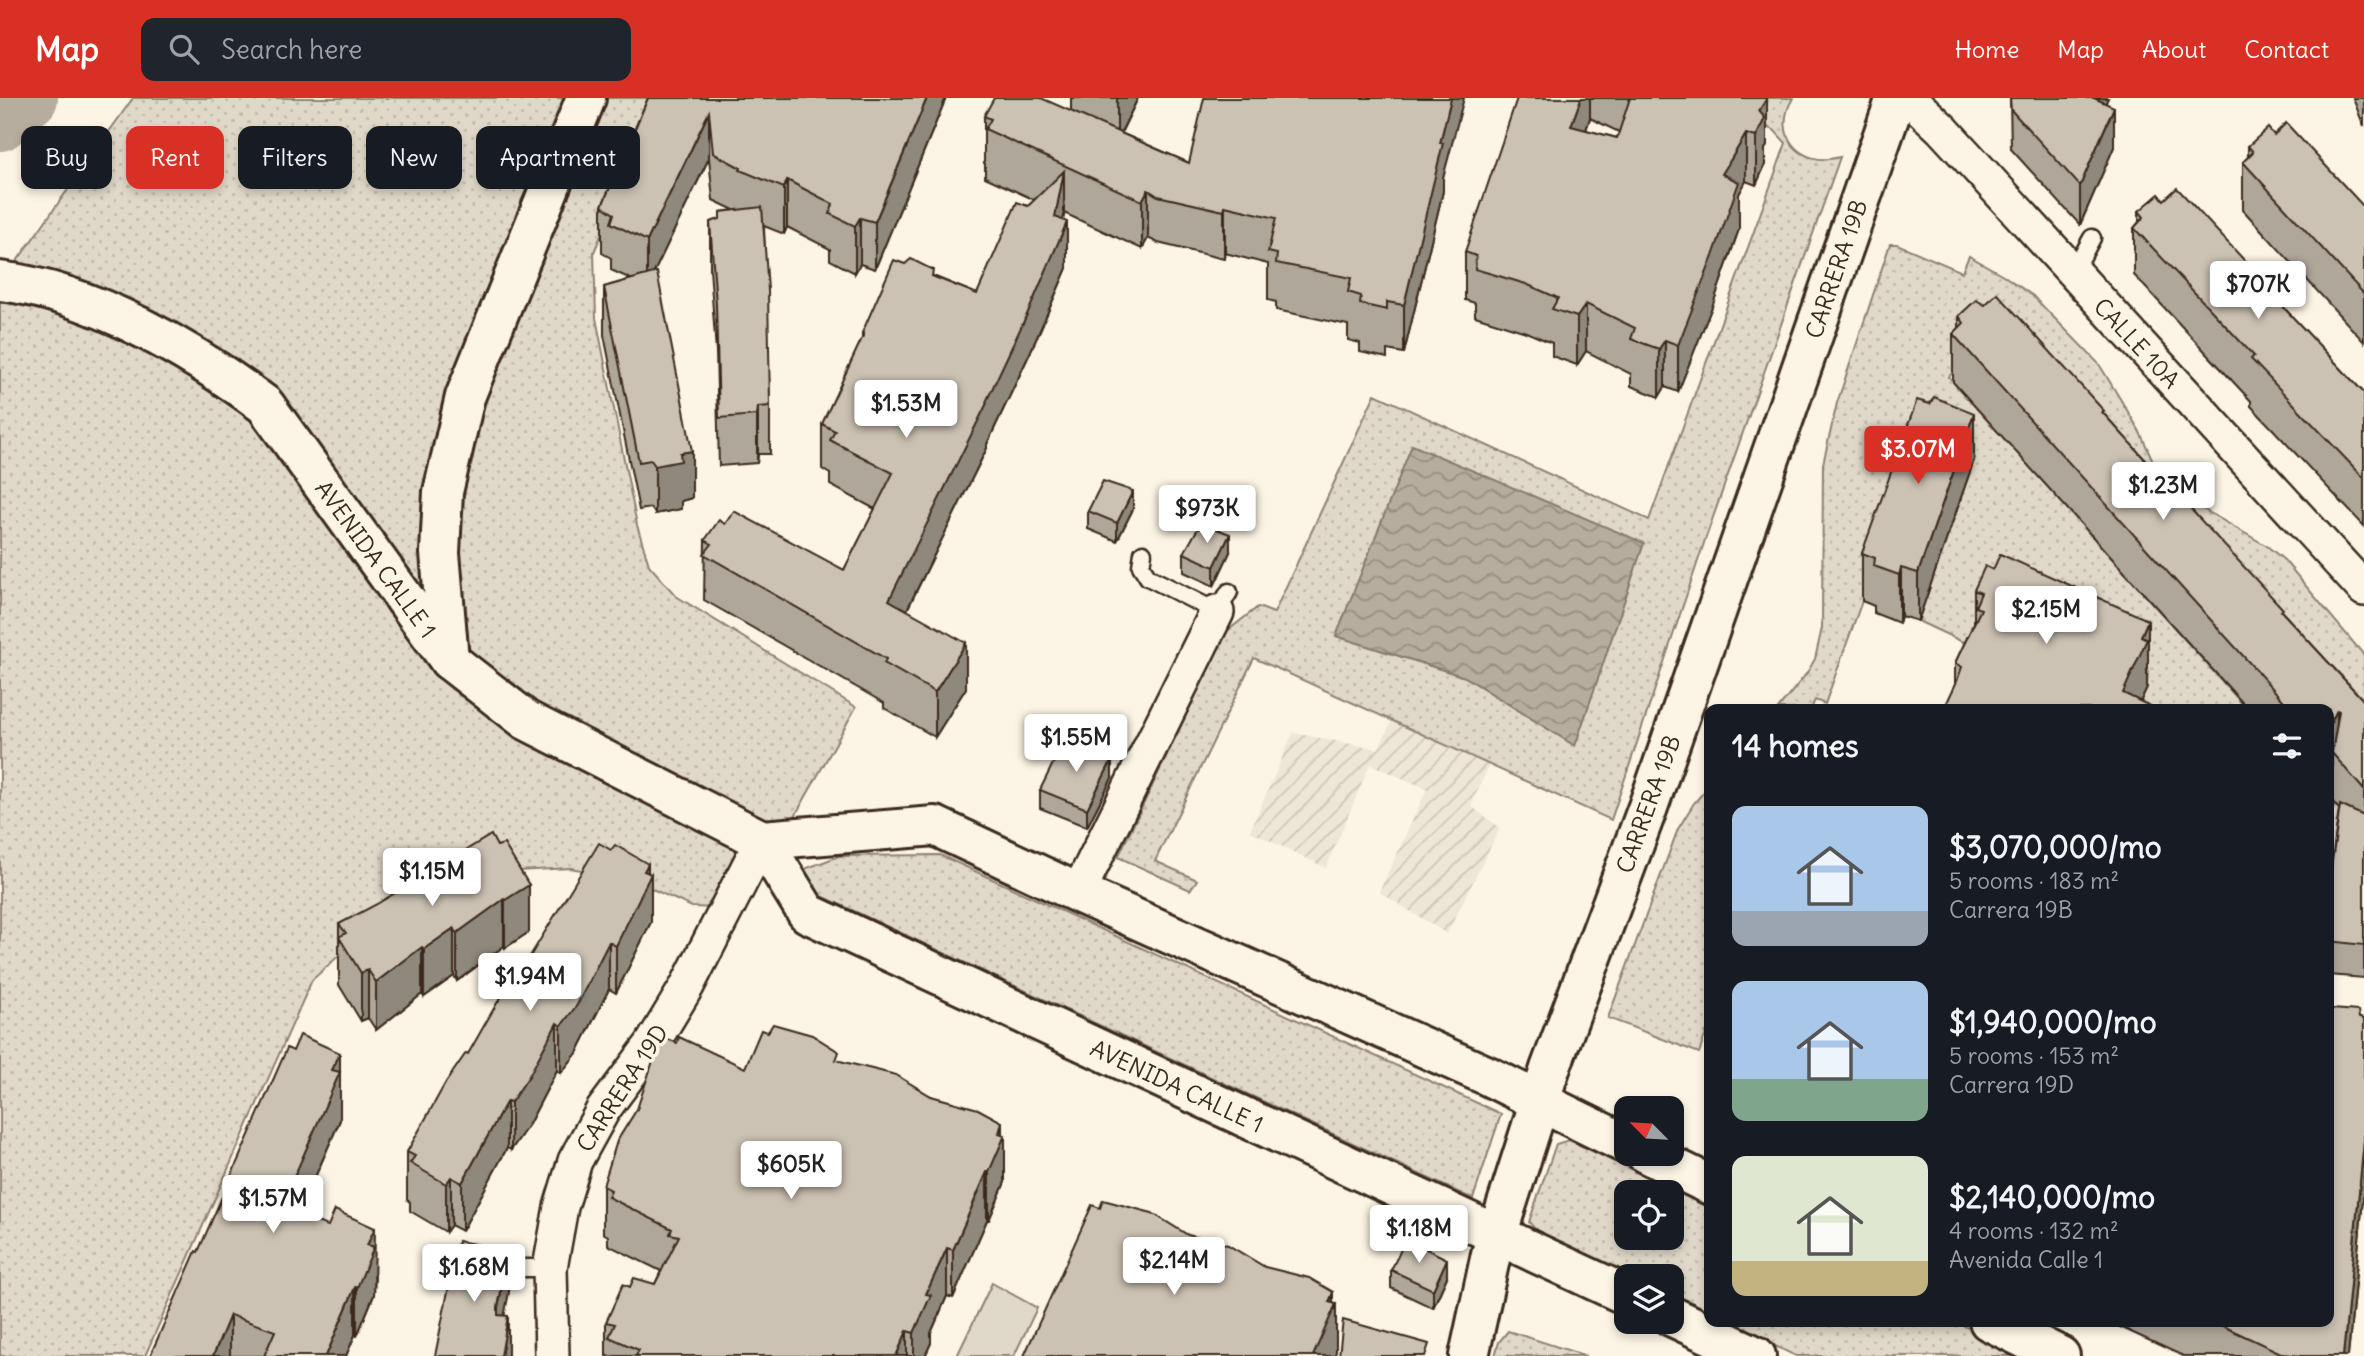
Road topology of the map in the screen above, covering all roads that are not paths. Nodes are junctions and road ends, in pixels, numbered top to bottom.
1 (586, 98) edge
2 (1896, 98) edge
3 (1909, 98) edge
4 (2092, 238) dead end
5 (2073, 272) junction
6 (0, 281) edge
7 (1143, 553) dead end
8 (2364, 589) edge
9 (1223, 602) joint
10 (449, 660) junction
11 (762, 840) junction
12 (1078, 893) junction
13 (1539, 1102) junction
14 (1614, 1138) edge
15 (1671, 1166) edge
16 (1704, 1182) edge
17 (1497, 1235) junction
18 (508, 1268) edge
19 (550, 1268) junction
20 (1614, 1289) edge
21 (1684, 1322) edge
22 (2001, 1327) edge
23 (552, 1356) edge
24 (1469, 1356) edge
25 (1756, 1356) edge
26 (2060, 1356) edge

1 - 10 main road
2 - 13 main road, CARRERA 19B
3 - 5 street, CALLE 10A
4 - 5 lane
5 - 8 street, CALLE 10A
6 - 10 main road, AVENIDA CALLE 1
7 - 9 lane
9 - 12 street
10 - 11 main road, AVENIDA CALLE 1
11 - 12 main road
11 - 17 main road, AVENIDA CALLE 1
11 - 19 street, CARRERA 19D
12 - 13 main road
13 - 14 main road
13 - 17 main road, CARRERA 19B
15 - 16 main road
17 - 20 main road, AVENIDA CALLE 1
17 - 24 main road, CARRERA 19B
18 - 19 lane
19 - 23 street, CARRERA 19D
21 - 25 main road
22 - 26 main road

